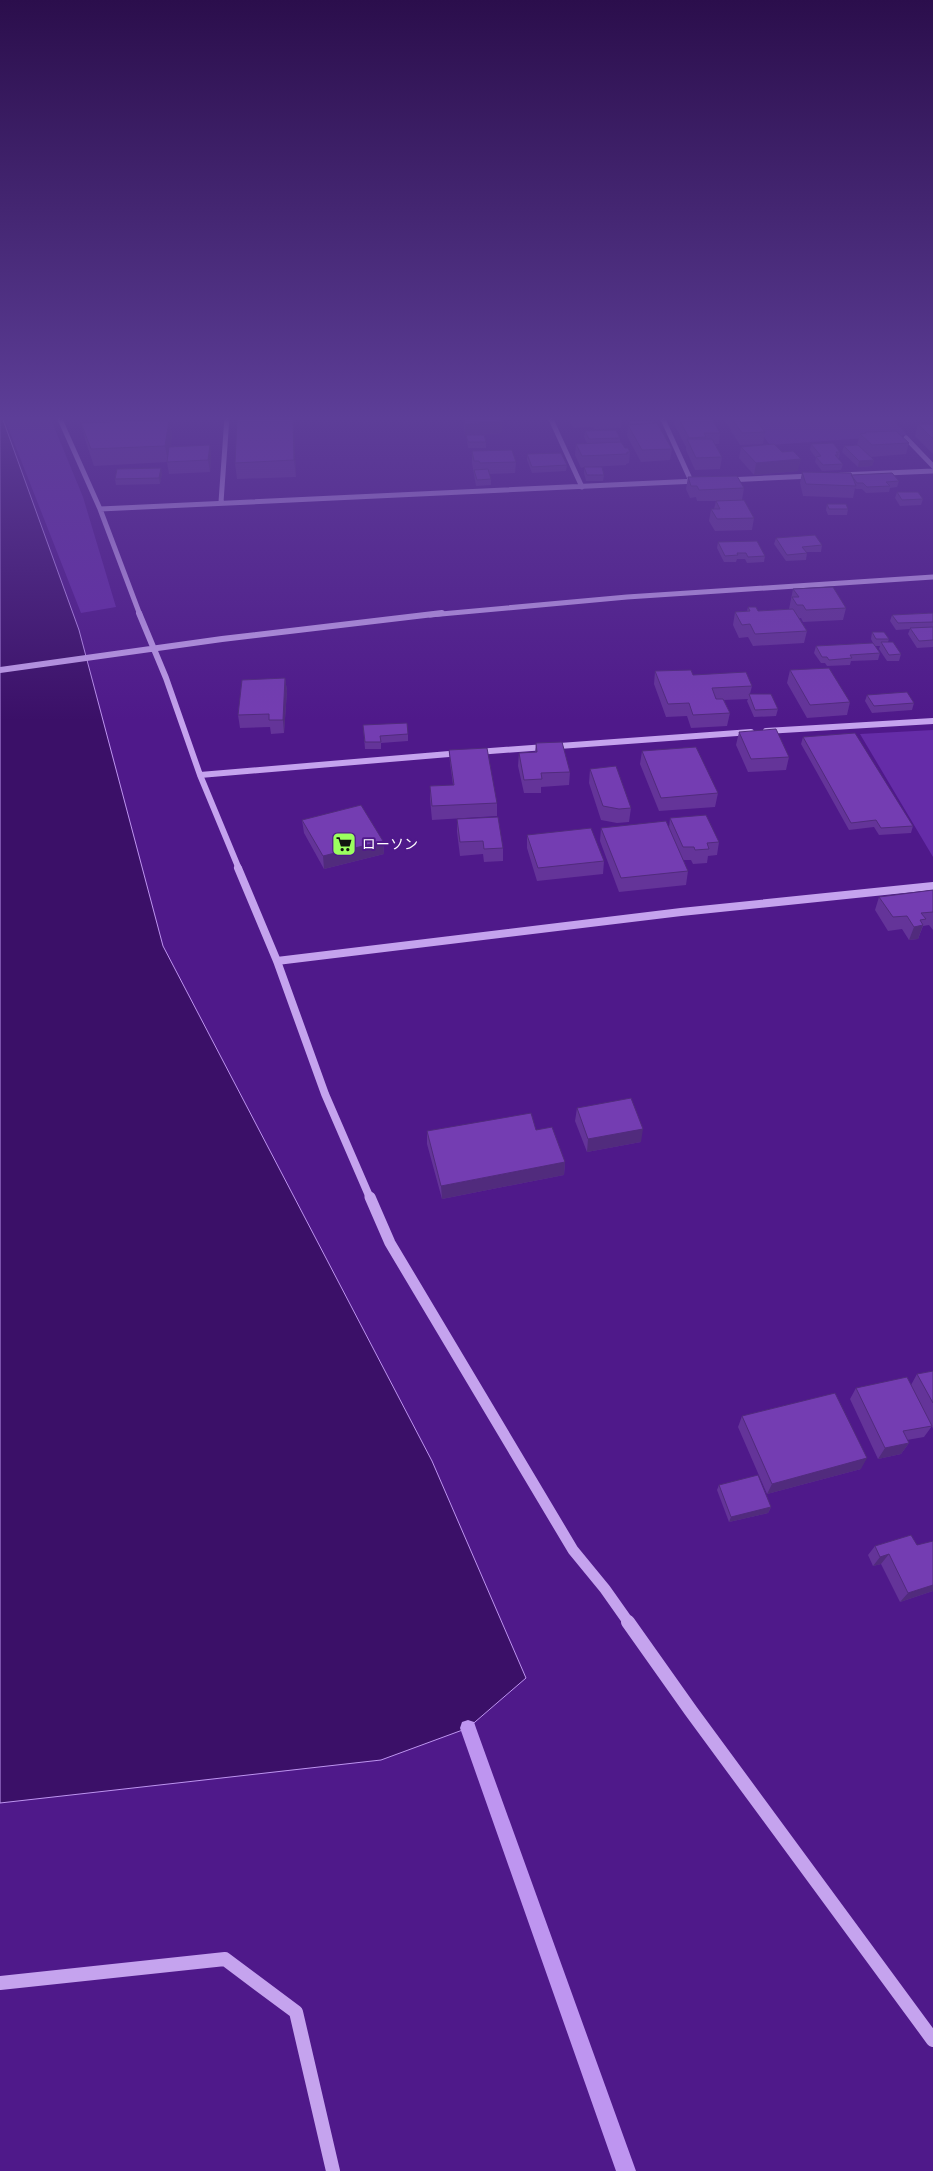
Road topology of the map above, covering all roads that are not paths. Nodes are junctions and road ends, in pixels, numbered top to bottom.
1 (104, 518) edge
2 (933, 577) edge
3 (152, 647) junction
4 (89, 657) joint
5 (0, 670) edge
6 (933, 721) edge
7 (200, 774) junction
8 (933, 886) edge
9 (277, 961) junction
10 (0, 1982) edge
11 (933, 2040) edge
12 (333, 2171) edge

1 - 3 street
2 - 3 street
3 - 4 street
3 - 7 street
4 - 5 street
6 - 7 street
7 - 9 street
8 - 9 street
9 - 11 street
10 - 12 street

